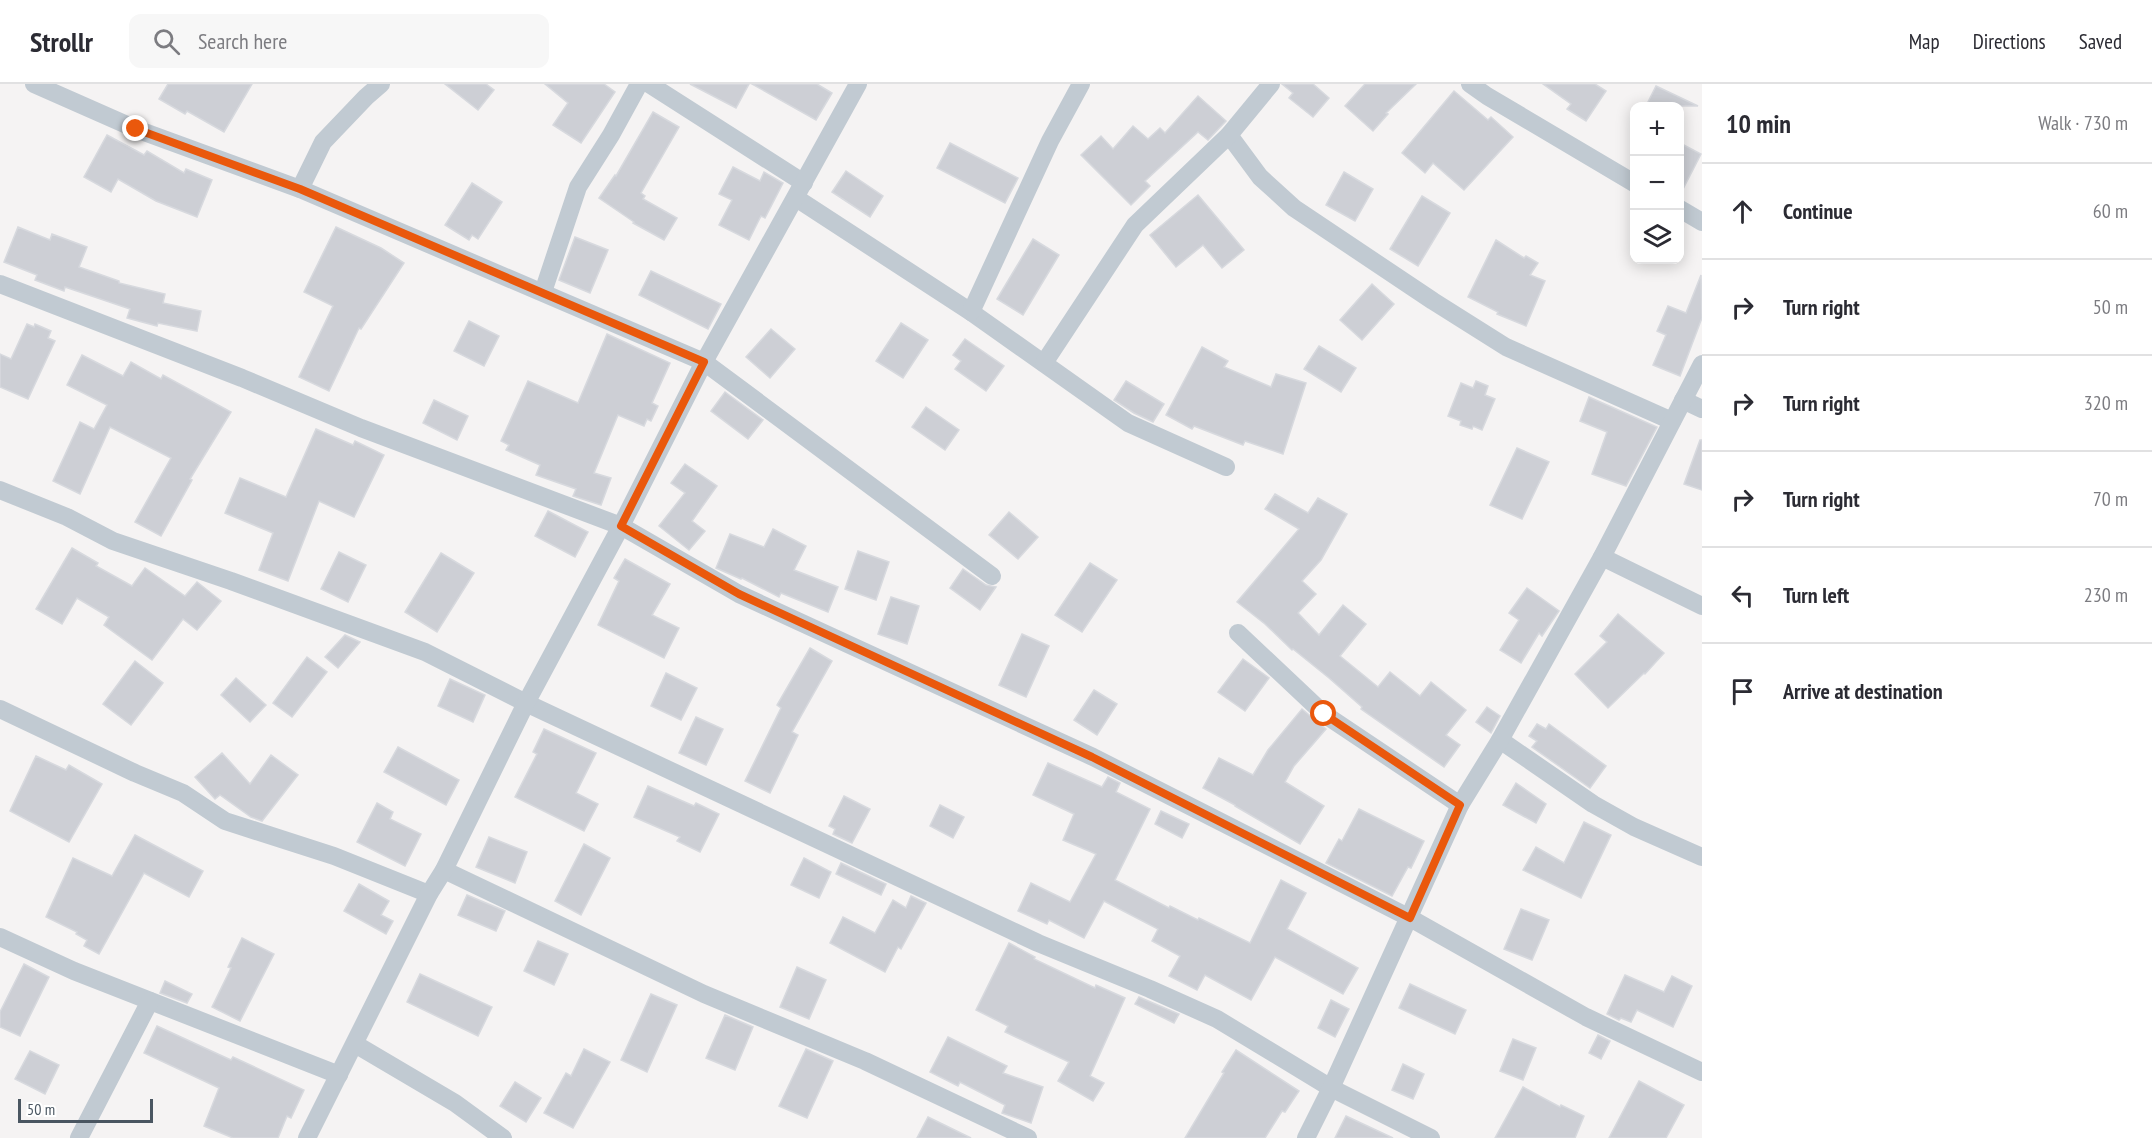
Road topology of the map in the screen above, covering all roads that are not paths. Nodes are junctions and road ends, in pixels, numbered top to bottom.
1 (34, 84) edge
2 (381, 84) edge
3 (639, 84) edge
4 (649, 84) edge
5 (858, 84) edge
6 (1081, 84) edge
7 (1271, 84) edge
8 (1470, 84) edge
9 (361, 90) edge
10 (1229, 135) junction
11 (1630, 180) edge
12 (300, 189) junction
13 (800, 190) junction
14 (1682, 210) edge
15 (1702, 222) edge
16 (0, 284) edge
17 (543, 292) junction
18 (971, 312) junction
19 (704, 362) junction
20 (1044, 363) junction
21 (1702, 364) edge
22 (1683, 400) junction
23 (1702, 409) edge
24 (1672, 421) junction
25 (1226, 467) dead end
26 (0, 490) edge
27 (621, 526) junction
28 (1602, 557) junction
29 (992, 576) dead end
30 (1702, 606) edge
31 (1238, 633) dead end
32 (526, 703) junction
33 (0, 709) edge
34 (1500, 740) junction
35 (1460, 805) junction
36 (1702, 857) edge
37 (444, 870) junction
38 (429, 894) junction
39 (1410, 918) junction
40 (0, 937) edge
41 (150, 1001) junction
42 (355, 1044) junction
43 (1702, 1072) edge
44 (339, 1075) junction
45 (1331, 1088) junction
46 (79, 1138) edge
47 (307, 1138) edge
48 (503, 1138) edge
49 (1028, 1138) edge
50 (1306, 1138) edge
51 (1431, 1138) edge

1 - 12 street
2 - 9 street
3 - 17 street
4 - 13 street
5 - 13 street
6 - 18 street
7 - 10 street
8 - 11 street
9 - 12 street
10 - 20 street
10 - 24 street
12 - 17 street
13 - 18 street
13 - 19 street
14 - 15 street
16 - 27 street
17 - 19 street
18 - 20 street
19 - 27 street
19 - 29 street
20 - 25 street
21 - 22 street
22 - 23 street
22 - 24 street
24 - 28 street
26 - 32 street
27 - 32 street
27 - 39 street
28 - 30 street
28 - 34 street
31 - 35 street
32 - 37 street
32 - 45 street
33 - 38 street
34 - 35 street
34 - 36 street
35 - 39 street
37 - 38 street
37 - 49 street
38 - 42 street
39 - 43 street
39 - 45 street
40 - 41 street
41 - 44 street
41 - 46 street
42 - 44 street
42 - 48 street
44 - 47 street
45 - 50 street
45 - 51 street

